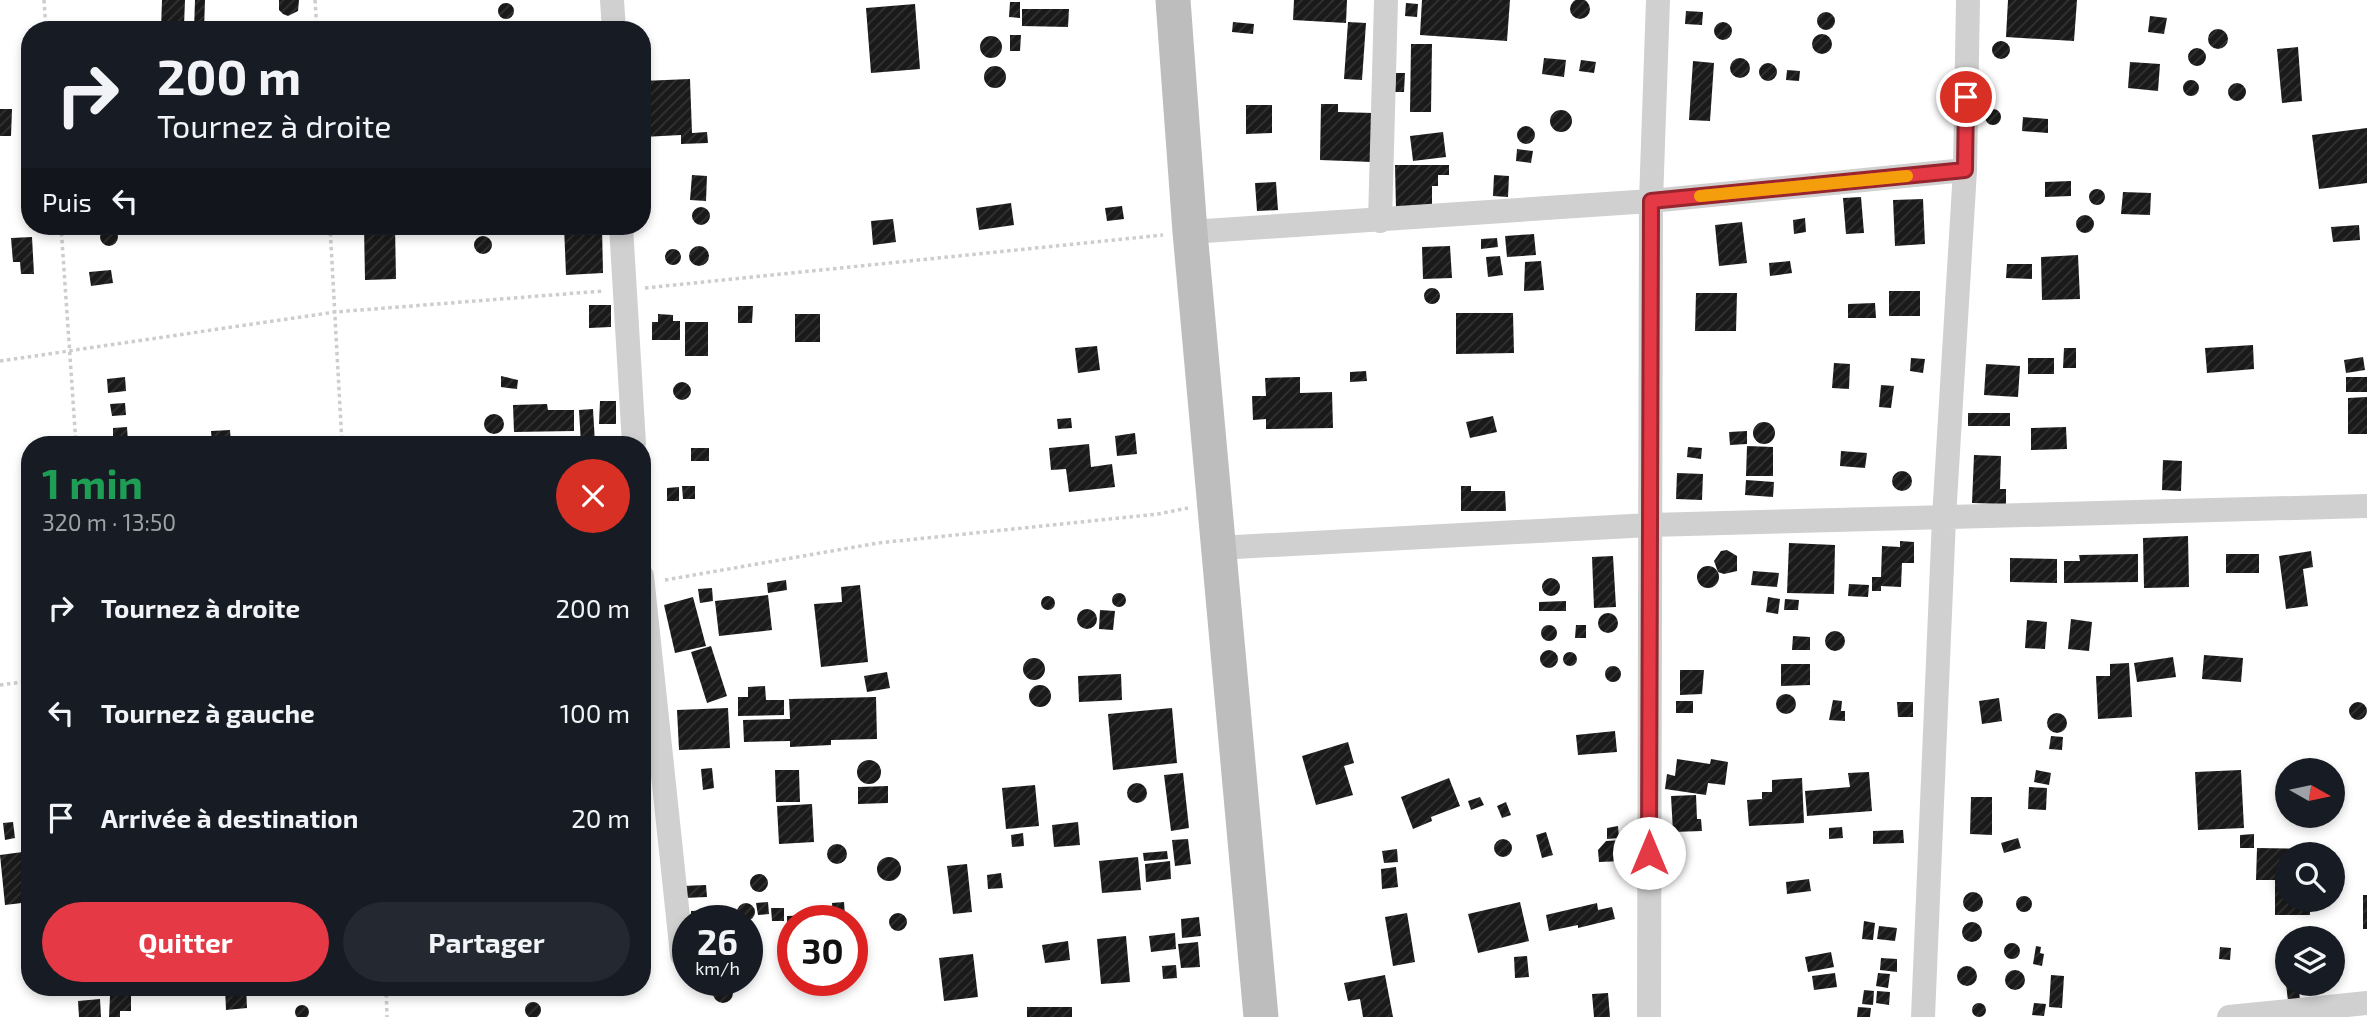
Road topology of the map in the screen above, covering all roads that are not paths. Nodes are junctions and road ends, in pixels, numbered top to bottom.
1 (612, 0) edge
2 (1173, 0) edge
3 (1386, 0) edge
4 (1658, 0) edge
5 (1968, 0) edge
6 (613, 21) edge
7 (1965, 170) junction
8 (1651, 201) junction
9 (1380, 221) junction
10 (1190, 232) junction
11 (621, 235) edge
12 (633, 436) edge
13 (2367, 506) edge
14 (1944, 518) junction
15 (1650, 525) junction
16 (1217, 548) junction
17 (651, 660) edge
18 (677, 905) edge
19 (2367, 1003) edge
20 (1261, 1017) edge
21 (1649, 1017) edge
22 (1923, 1017) edge
23 (2229, 1017) edge

1 - 6 street
2 - 10 main road
3 - 9 street
4 - 8 street
5 - 7 street
7 - 8 street
7 - 14 street
8 - 9 street
8 - 15 street
9 - 10 street
10 - 16 main road
11 - 12 street
13 - 14 street
14 - 15 street
14 - 22 street
15 - 16 street
15 - 21 street
16 - 20 main road
17 - 18 street
19 - 23 street

